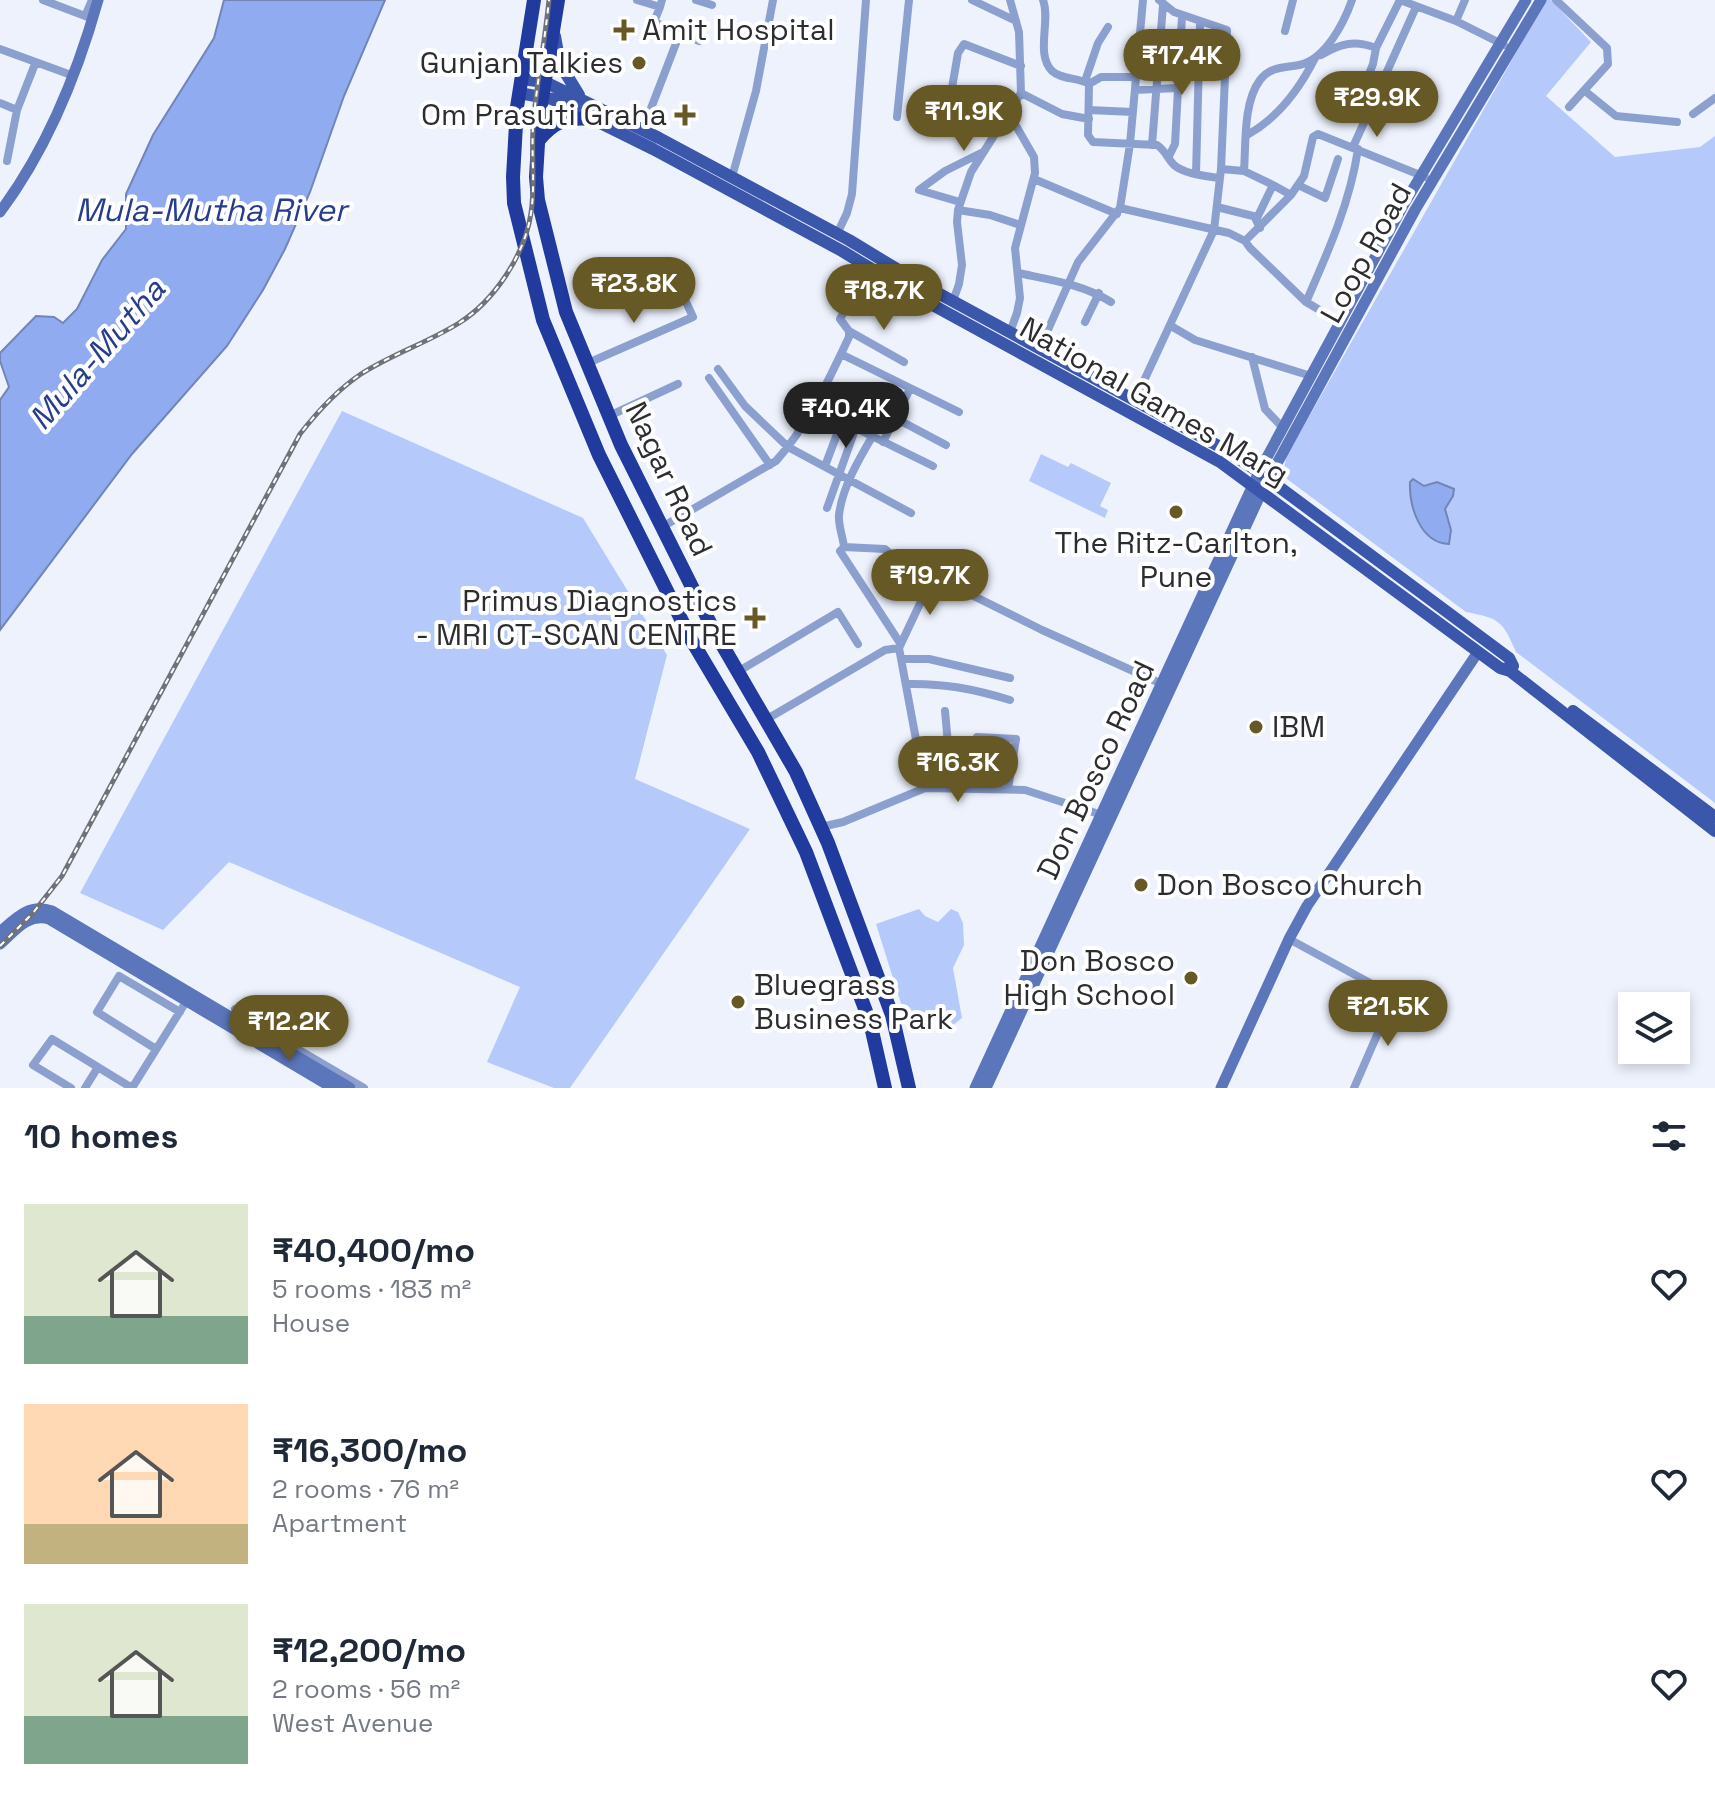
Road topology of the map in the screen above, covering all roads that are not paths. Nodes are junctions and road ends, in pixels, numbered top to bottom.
1 (43, 0) edge
2 (92, 0) edge
3 (98, 0) edge
4 (534, 0) edge
5 (558, 0) edge
6 (637, 0) edge
7 (696, 0) edge
8 (773, 0) edge
9 (866, 0) edge
10 (909, 0) edge
11 (972, 0) edge
12 (1010, 0) edge
13 (1043, 0) edge
14 (1143, 0) edge
15 (1293, 0) edge
16 (1352, 0) edge
17 (1428, 0) edge
18 (1465, 0) edge
19 (1526, 0) edge
20 (1541, 0) edge
21 (1556, 0) edge
22 (1161, 3) edge
23 (64, 4) edge
24 (661, 4) edge
25 (1409, 4) edge
26 (712, 5) dead end
27 (1182, 16) junction
28 (89, 17) junction
29 (1016, 21) junction
30 (1456, 21) junction
31 (1200, 22) junction
32 (1108, 27) dead end
33 (554, 29) junction
34 (1285, 31) dead end
35 (680, 33) junction
36 (699, 41) dead end
37 (1500, 43) junction
38 (1376, 48) junction
39 (0, 49) edge
40 (1511, 50) junction
41 (1317, 58) junction
42 (35, 64) junction
43 (1021, 66) junction
44 (74, 76) junction
45 (1136, 77) junction
46 (1087, 82) junction
47 (520, 86) junction
48 (1178, 88) junction
49 (544, 89) junction
50 (1155, 89) junction
51 (1135, 90) junction
52 (1585, 91) junction
53 (1021, 93) junction
54 (1361, 94) dead end
55 (1715, 98) edge
56 (582, 99) junction
57 (0, 103) edge
58 (1569, 107) dead end
59 (17, 110) junction
60 (948, 111) dead end
61 (1008, 112) junction
62 (1133, 112) junction
63 (1693, 114) dead end
64 (1089, 115) junction
65 (897, 117) dead end
66 (592, 119) junction
67 (1677, 122) dead end
68 (643, 129) junction
69 (1247, 135) junction
70 (537, 142) junction
71 (1130, 144) junction
72 (1152, 145) junction
73 (1356, 148) junction
74 (984, 152) junction
75 (1169, 156) junction
76 (1338, 159) dead end
77 (7, 161) dead end
78 (1244, 171) junction
79 (1220, 173) junction
80 (1196, 174) junction
81 (1421, 176) junction
82 (732, 177) junction
83 (1034, 179) junction
84 (1433, 181) junction
85 (1273, 185) junction
86 (1298, 185) junction
87 (1291, 195) junction
88 (959, 206) junction
89 (1217, 207) junction
90 (1118, 211) junction
91 (0, 212) edge
92 (1257, 217) junction
93 (1020, 225) junction
94 (1260, 228) junction
95 (1214, 230) junction
96 (837, 234) junction
97 (1245, 241) junction
98 (872, 262) junction
99 (1018, 273) junction
100 (1068, 283) junction
101 (680, 289) dead end
102 (1099, 293) junction
103 (953, 301) junction
104 (1111, 302) dead end
105 (1306, 302) junction
106 (1085, 322) dead end
107 (1340, 322) junction
108 (1171, 326) junction
109 (849, 331) junction
110 (1010, 332) junction
111 (841, 354) junction
112 (1043, 355) junction
113 (1252, 357) junction
114 (904, 362) dead end
115 (588, 363) junction
116 (718, 369) dead end
117 (1311, 376) junction
118 (709, 378) dead end
119 (678, 384) dead end
120 (824, 389) junction
121 (910, 389) junction
122 (1135, 400) junction
123 (815, 408) junction
124 (959, 412) dead end
125 (609, 416) junction
126 (895, 418) junction
127 (842, 421) junction
128 (856, 427) junction
129 (1283, 428) junction
130 (872, 437) junction
131 (883, 442) junction
132 (946, 445) dead end
133 (788, 447) junction
134 (1227, 459) junction
135 (770, 465) junction
136 (825, 466) junction
137 (933, 466) dead end
138 (838, 473) junction
139 (851, 480) junction
140 (1261, 482) junction
141 (827, 508) dead end
142 (911, 513) dead end
143 (662, 527) junction
144 (844, 547) junction
145 (933, 576) junction
146 (858, 644) dead end
147 (900, 646) junction
148 (1478, 652) junction
149 (901, 659) junction
150 (1512, 669) junction
151 (739, 671) junction
152 (1010, 678) dead end
153 (906, 684) junction
154 (1162, 684) junction
155 (1010, 700) dead end
156 (945, 711) dead end
157 (767, 719) junction
158 (925, 788) junction
159 (952, 788) junction
160 (973, 789) junction
161 (1008, 789) junction
162 (1102, 815) junction
163 (1715, 817) edge
164 (821, 827) junction
165 (1715, 831) edge
166 (40, 912) junction
167 (0, 932) edge
168 (1289, 939) junction
169 (0, 944) edge
170 (1394, 996) junction
171 (189, 997) junction
172 (235, 1009) dead end
173 (1425, 1009) dead end
174 (180, 1012) junction
175 (156, 1049) junction
176 (98, 1067) junction
177 (322, 1068) junction
178 (337, 1086) edge
179 (71, 1088) edge
180 (85, 1088) edge
181 (132, 1088) edge
182 (364, 1088) edge
183 (885, 1088) edge
184 (909, 1088) edge
185 (975, 1088) edge
186 (986, 1088) edge
187 (1221, 1088) edge
188 (1354, 1088) edge

1 - 23 street
2 - 28 street
3 - 28 main road
4 - 47 highway, Nagar Road
5 - 33 highway, Nagar Road
6 - 24 street
7 - 26 street
8 - 82 street
9 - 96 street
10 - 65 street
11 - 29 street
12 - 29 street
13 - 46 street
14 - 45 street
15 - 34 street
16 - 41 street
17 - 25 street
18 - 30 street
19 - 37 main road, Loop Road
20 - 40 main road, Loop Road
21 - 52 street
22 - 27 street
22 - 50 street
23 - 28 street
24 - 35 street
25 - 30 street
25 - 38 street
25 - 73 street
27 - 31 street
27 - 48 street
28 - 44 main road
29 - 43 street
30 - 37 street
31 - 79 street
31 - 80 street
32 - 46 street
33 - 49 highway, Nagar Road
33 - 56 main road
35 - 36 street
35 - 68 street
37 - 40 street
37 - 81 main road, Loop Road
38 - 41 street
38 - 54 street
39 - 42 street
40 - 84 main road, Loop Road
41 - 69 street
41 - 69 street
42 - 44 street
42 - 59 street
43 - 53 street
43 - 60 street
44 - 91 main road
45 - 46 street
45 - 51 street
46 - 64 street
47 - 49 main road
47 - 183 highway, Nagar Road
48 - 50 street
48 - 75 street
49 - 56 main road, National Games Marg
49 - 66 main road, National Games Marg
49 - 70 highway, Nagar Road
50 - 51 street
50 - 72 street
51 - 62 street
52 - 58 street
52 - 67 street
53 - 61 street
53 - 64 street
55 - 63 street
56 - 68 main road, National Games Marg
57 - 59 street
59 - 77 street
61 - 74 street
61 - 83 street
62 - 64 street
62 - 71 street
64 - 71 street
66 - 70 highway
66 - 98 main road, National Games Marg
68 - 82 main road, National Games Marg
69 - 78 street
70 - 115 highway, Nagar Road
71 - 72 street
71 - 90 street
72 - 75 street
73 - 81 street
73 - 86 street
73 - 105 street
74 - 88 street
74 - 88 street
75 - 80 street
76 - 86 street
78 - 79 street
78 - 85 street
79 - 80 street
79 - 89 street
81 - 84 street
81 - 107 main road, Loop Road
82 - 96 main road, National Games Marg
83 - 90 street
83 - 93 street
84 - 140 main road, Loop Road
85 - 87 street
85 - 92 street
86 - 87 street
87 - 94 street
88 - 93 street
88 - 103 street
89 - 92 street
89 - 95 street
90 - 95 street
90 - 100 street
92 - 94 street
93 - 99 street
94 - 97 street
95 - 97 street
95 - 108 street
96 - 98 main road, National Games Marg
97 - 105 street
98 - 103 main road, National Games Marg
98 - 109 street
98 - 112 main road
98 - 134 main road, National Games Marg
99 - 100 street
99 - 110 street
100 - 102 street
100 - 112 street
101 - 115 street
102 - 104 street
102 - 106 street
103 - 110 main road, National Games Marg
105 - 107 street
107 - 117 main road, Loop Road
108 - 113 street
108 - 122 street
109 - 111 street
109 - 114 street
110 - 112 main road, National Games Marg
111 - 120 street
111 - 121 street
112 - 122 main road, National Games Marg
112 - 150 main road
113 - 117 street
113 - 129 street
115 - 125 highway, Nagar Road
116 - 133 street
117 - 129 main road, Loop Road
118 - 135 street
119 - 125 street
120 - 123 street
120 - 126 street
121 - 124 street
121 - 126 street
122 - 134 main road, National Games Marg
123 - 127 street
123 - 133 street
125 - 143 highway, Nagar Road
126 - 131 street
126 - 132 street
127 - 128 street
127 - 136 street
128 - 130 street
128 - 138 street
129 - 140 main road, Loop Road
130 - 131 street
130 - 139 street
131 - 137 street
133 - 135 street
133 - 136 street
134 - 140 main road, National Games Marg
135 - 143 street
136 - 138 street
138 - 139 street
138 - 141 street
139 - 142 street
139 - 144 street
140 - 148 main road, National Games Marg
140 - 150 main road, National Games Marg
140 - 154 main road, Don Bosco Road
140 - 186 main road, Don Bosco Road
143 - 151 highway, Nagar Road
144 - 145 street
144 - 147 street
145 - 147 street
145 - 154 street
146 - 151 street
147 - 149 street
147 - 157 street
148 - 150 main road, National Games Marg
148 - 168 main road
149 - 152 street
149 - 153 street
150 - 163 main road, National Games Marg
150 - 165 main road, National Games Marg
151 - 157 highway, Nagar Road
153 - 155 street
153 - 158 street
154 - 162 main road, Don Bosco Road
156 - 159 street
157 - 164 highway, Nagar Road
158 - 159 street
158 - 164 street
159 - 160 street
160 - 161 street
160 - 161 street
161 - 162 street
162 - 185 main road, Don Bosco Road
164 - 184 highway, Nagar Road
166 - 167 main road
166 - 169 main road
166 - 171 main road
168 - 170 street
168 - 187 main road
170 - 173 street
170 - 188 street
171 - 174 street
171 - 177 main road
171 - 178 main road
172 - 177 street
174 - 175 street
174 - 175 street
175 - 181 street
176 - 179 street
176 - 180 street
176 - 181 street
177 - 178 main road
177 - 182 street

